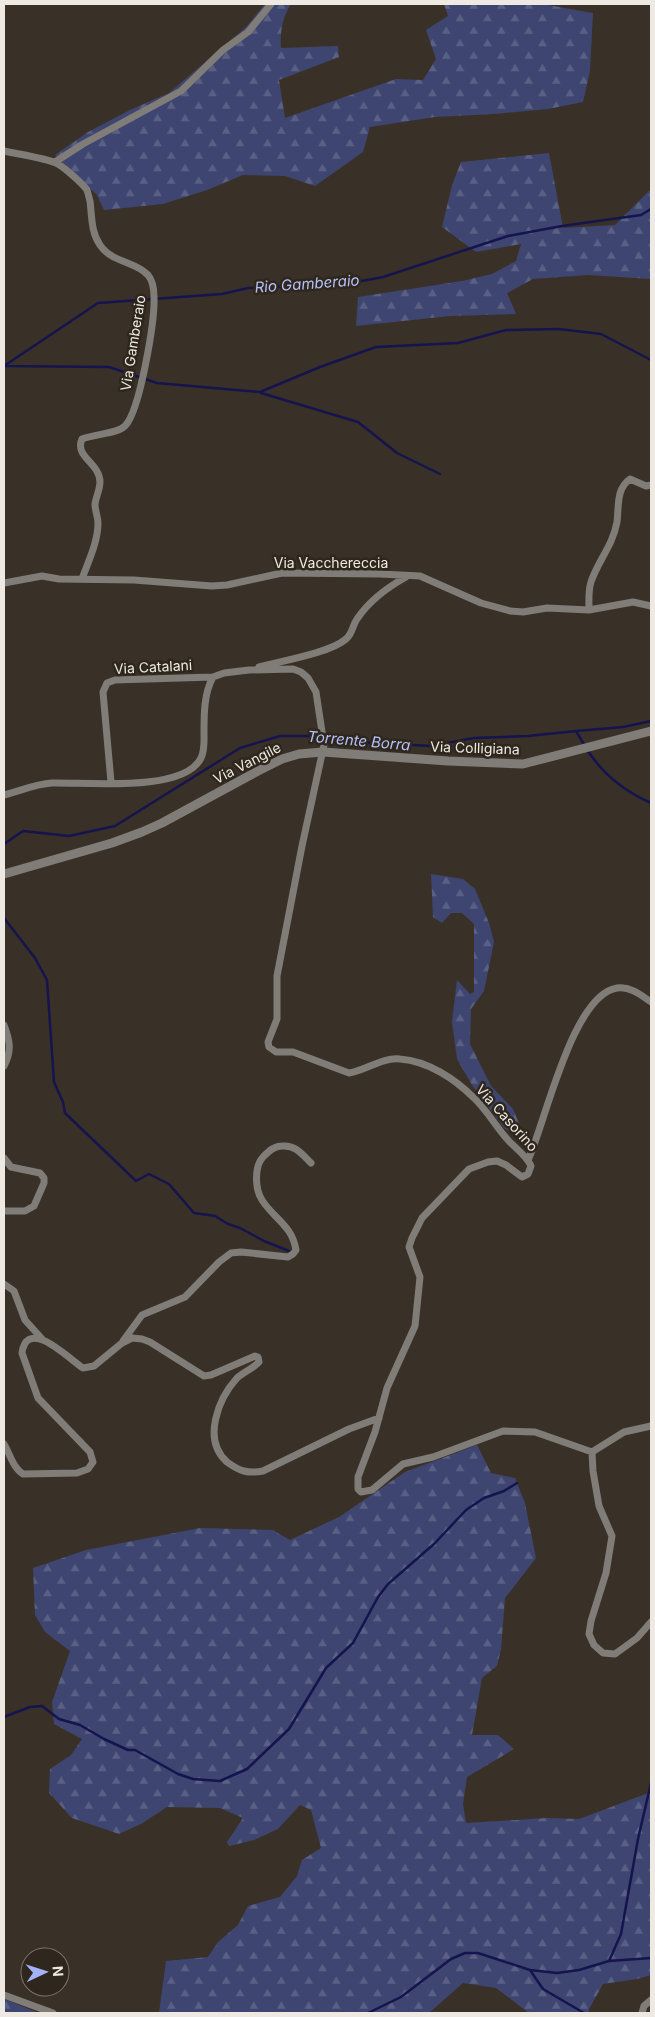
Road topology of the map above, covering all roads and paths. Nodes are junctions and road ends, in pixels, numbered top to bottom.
1 (271, 4) edge
2 (4, 151) edge
3 (56, 162) junction
4 (651, 485) edge
5 (407, 577) junction
6 (82, 579) junction
7 (4, 583) edge
8 (651, 606) edge
9 (589, 610) junction
10 (249, 670) junction
11 (213, 676) junction
12 (651, 731) edge
13 (323, 748) junction
14 (111, 782) junction
15 (4, 795) edge
16 (4, 874) edge
17 (651, 1002) edge
18 (4, 1025) edge
19 (4, 1066) edge
20 (4, 1158) edge
21 (528, 1160) junction
22 (311, 1162) dead end
23 (4, 1211) edge
24 (4, 1284) edge
25 (43, 1340) junction
26 (122, 1343) junction
27 (379, 1418) junction
28 (651, 1426) edge
29 (4, 1444) edge
30 (592, 1452) junction
31 (651, 1622) edge
32 (4, 1995) edge
33 (651, 2000) edge
34 (53, 2013) edge
35 (642, 2013) edge

1 - 3 street
2 - 3 street
3 - 6 street, Via Gamberaio
4 - 9 street
5 - 6 street, Via Vacchereccia
5 - 9 street, Via Vacchereccia
5 - 10 street
6 - 7 street, Via Vacchereccia
8 - 9 street, Via Vacchereccia
10 - 11 street
10 - 13 street
11 - 14 street, Via Vangile
11 - 14 street, Via Catalani
12 - 13 street, Via Colligiana
13 - 16 street, Via Vangile
13 - 21 street, Via Casorino
14 - 15 street, Via Vangile
17 - 21 street
18 - 19 street
20 - 23 street
21 - 27 street, Via Casorino
22 - 26 street
24 - 25 street
25 - 26 street
25 - 29 street
26 - 27 street
27 - 30 street, Via Casorino
28 - 30 street
30 - 31 street
32 - 34 street
33 - 35 street

